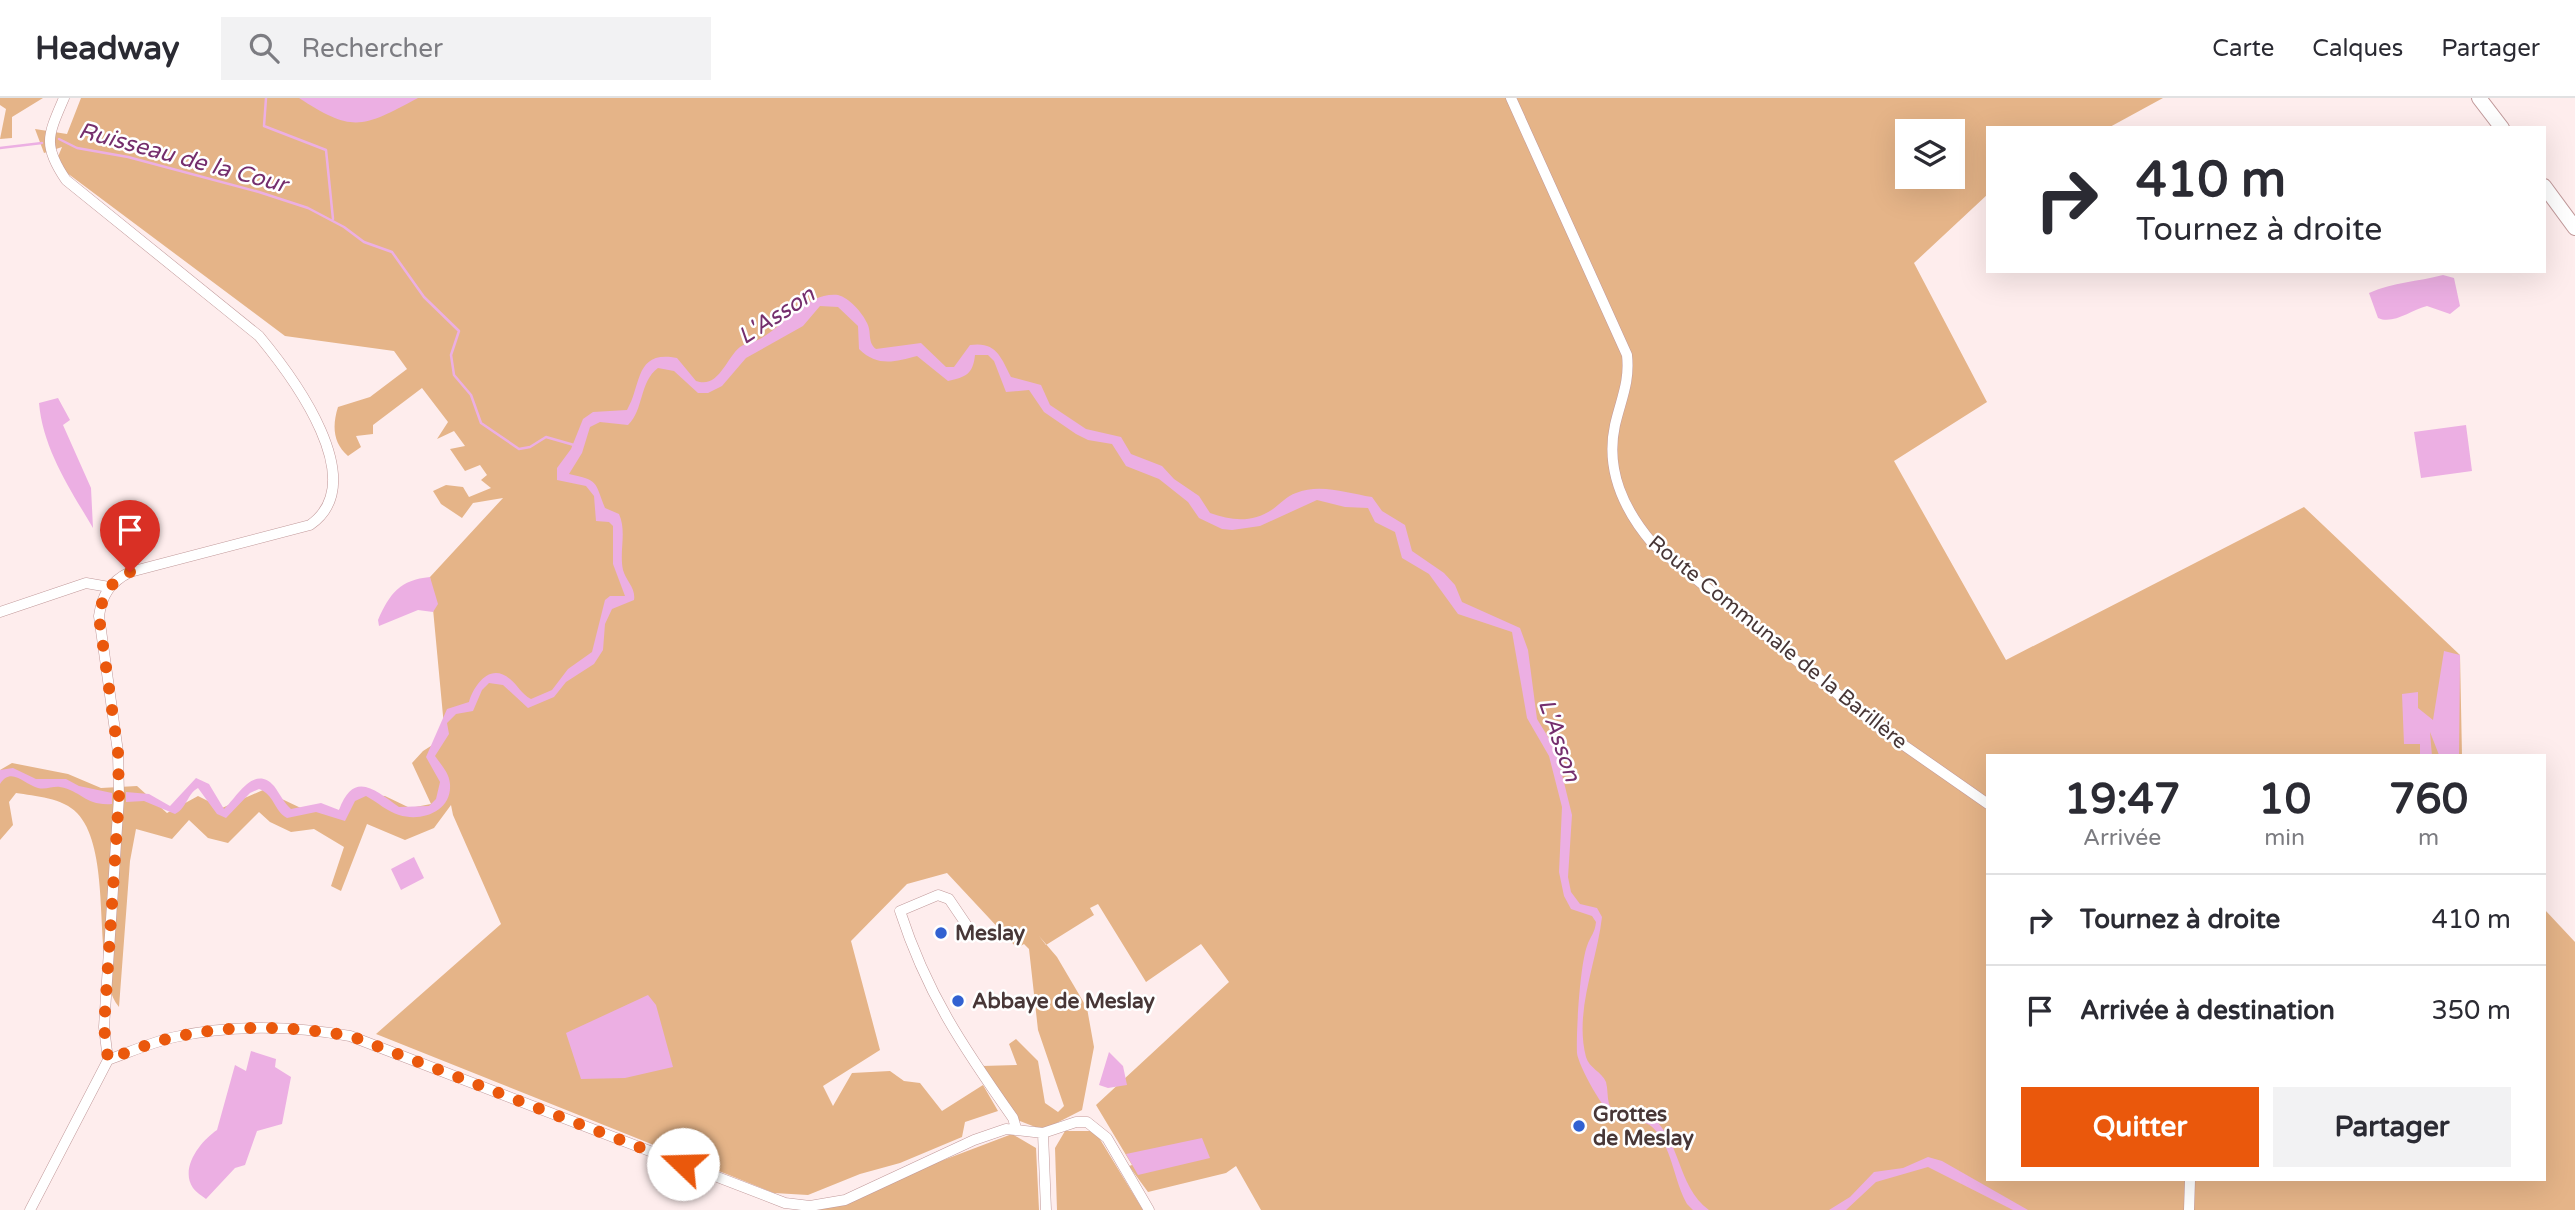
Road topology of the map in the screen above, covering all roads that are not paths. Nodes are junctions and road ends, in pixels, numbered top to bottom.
1 (64, 98) edge
2 (1511, 98) edge
3 (2479, 98) edge
4 (2500, 126) edge
5 (2546, 189) edge
6 (2575, 228) edge
7 (109, 587) junction
8 (0, 612) edge
9 (1986, 803) edge
10 (970, 930) dead end
11 (108, 1059) junction
12 (1016, 1128) junction
13 (1043, 1133) junction
14 (2190, 1181) edge
15 (30, 1210) edge
16 (1046, 1210) edge
17 (1149, 1210) edge
18 (2189, 1210) edge

1 - 7 street
2 - 9 street, Route Communale de la Barillère
3 - 4 main road
5 - 6 main road
7 - 8 street
7 - 11 street
10 - 12 street
11 - 12 street
11 - 15 street
12 - 13 street
13 - 16 street
13 - 17 street
14 - 18 street

